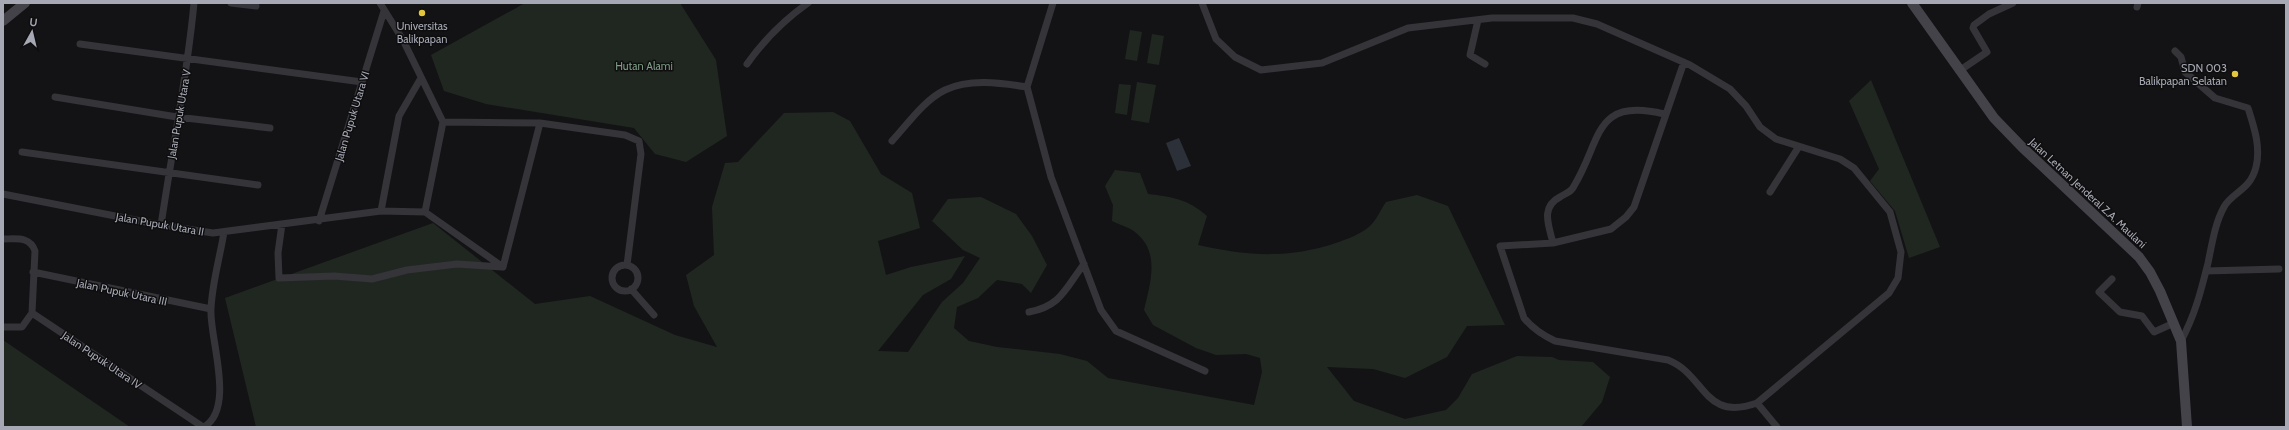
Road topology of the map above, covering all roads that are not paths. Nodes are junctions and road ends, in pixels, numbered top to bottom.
1 (25, 3) edge
2 (194, 3) edge
3 (231, 3) edge
4 (380, 3) edge
5 (808, 3) edge
6 (1053, 3) edge
7 (1202, 3) edge
8 (1912, 3) edge
9 (2013, 3) edge
10 (256, 6) dead end
11 (384, 11) junction
12 (1478, 20) junction
13 (3, 21) edge
14 (80, 44) dead end
15 (2175, 51) dead end
16 (189, 58) junction
17 (1684, 62) junction
18 (747, 64) dead end
19 (1485, 64) dead end
20 (1960, 72) junction
21 (422, 78) junction
22 (362, 82) junction
23 (1028, 87) junction
24 (55, 97) dead end
25 (1664, 114) junction
26 (178, 117) junction
27 (443, 122) junction
28 (540, 123) junction
29 (270, 128) dead end
30 (892, 142) dead end
31 (1798, 148) junction
32 (22, 152) dead end
33 (169, 173) junction
34 (258, 185) dead end
35 (1770, 192) dead end
36 (3, 194) edge
37 (381, 211) junction
38 (425, 212) junction
39 (319, 221) junction
40 (282, 224) junction
41 (161, 225) junction
42 (224, 232) junction
43 (3, 239) edge
44 (1553, 243) junction
45 (1084, 264) junction
46 (627, 265) junction
47 (503, 267) junction
48 (2279, 268) dead end
49 (2206, 271) junction
50 (33, 272) junction
51 (2112, 279) dead end
52 (631, 289) junction
53 (211, 309) junction
54 (1028, 312) dead end
55 (32, 313) junction
56 (654, 315) dead end
57 (2174, 323) junction
58 (3, 327) edge
59 (2181, 341) junction
60 (1205, 371) dead end
61 (1757, 403) junction
62 (203, 427) edge
63 (1777, 427) edge
64 (2187, 427) edge

1 - 13 street
2 - 16 street, Jalan Pupuk Utara V
3 - 10 street
4 - 11 street
5 - 18 street
6 - 23 street
7 - 12 street
8 - 20 street, Jalan Letnan Jenderal Z.A. Maulani
9 - 20 street
11 - 21 street
11 - 22 street, Jalan Pupuk Utara VI
12 - 17 street
12 - 19 street
14 - 16 street
15 - 49 street
16 - 22 street
16 - 26 street, Jalan Pupuk Utara V
17 - 25 street
17 - 31 street
20 - 57 street, Jalan Letnan Jenderal Z.A. Maulani
21 - 27 street
21 - 37 street
22 - 39 street, Jalan Pupuk Utara VI
23 - 30 street
23 - 45 street
24 - 26 street
25 - 44 street
25 - 44 street
26 - 29 street
26 - 33 street, Jalan Pupuk Utara V
27 - 28 street
27 - 38 street
28 - 46 street
28 - 47 street
31 - 35 street
31 - 61 street
32 - 33 street
33 - 34 street
33 - 41 street, Jalan Pupuk Utara V
36 - 41 street, Jalan Pupuk Utara II
37 - 38 street, Jalan Pupuk Utara II
37 - 39 street, Jalan Pupuk Utara II
38 - 47 street
39 - 40 street, Jalan Pupuk Utara II
40 - 42 street, Jalan Pupuk Utara II
40 - 47 street
41 - 42 street, Jalan Pupuk Utara II
42 - 53 street
43 - 50 street
44 - 61 street
45 - 54 street
45 - 60 street
46 - 52 street
46 - 52 street
48 - 49 street
49 - 59 street
50 - 53 street, Jalan Pupuk Utara III
50 - 55 street
51 - 57 street
52 - 56 street
53 - 62 street
55 - 58 street
55 - 62 street, Jalan Pupuk Utara IV
57 - 59 street, Jalan Letnan Jenderal Z.A. Maulani
59 - 64 street, Jalan Letnan Jenderal Z.A. Maulani
61 - 63 street

